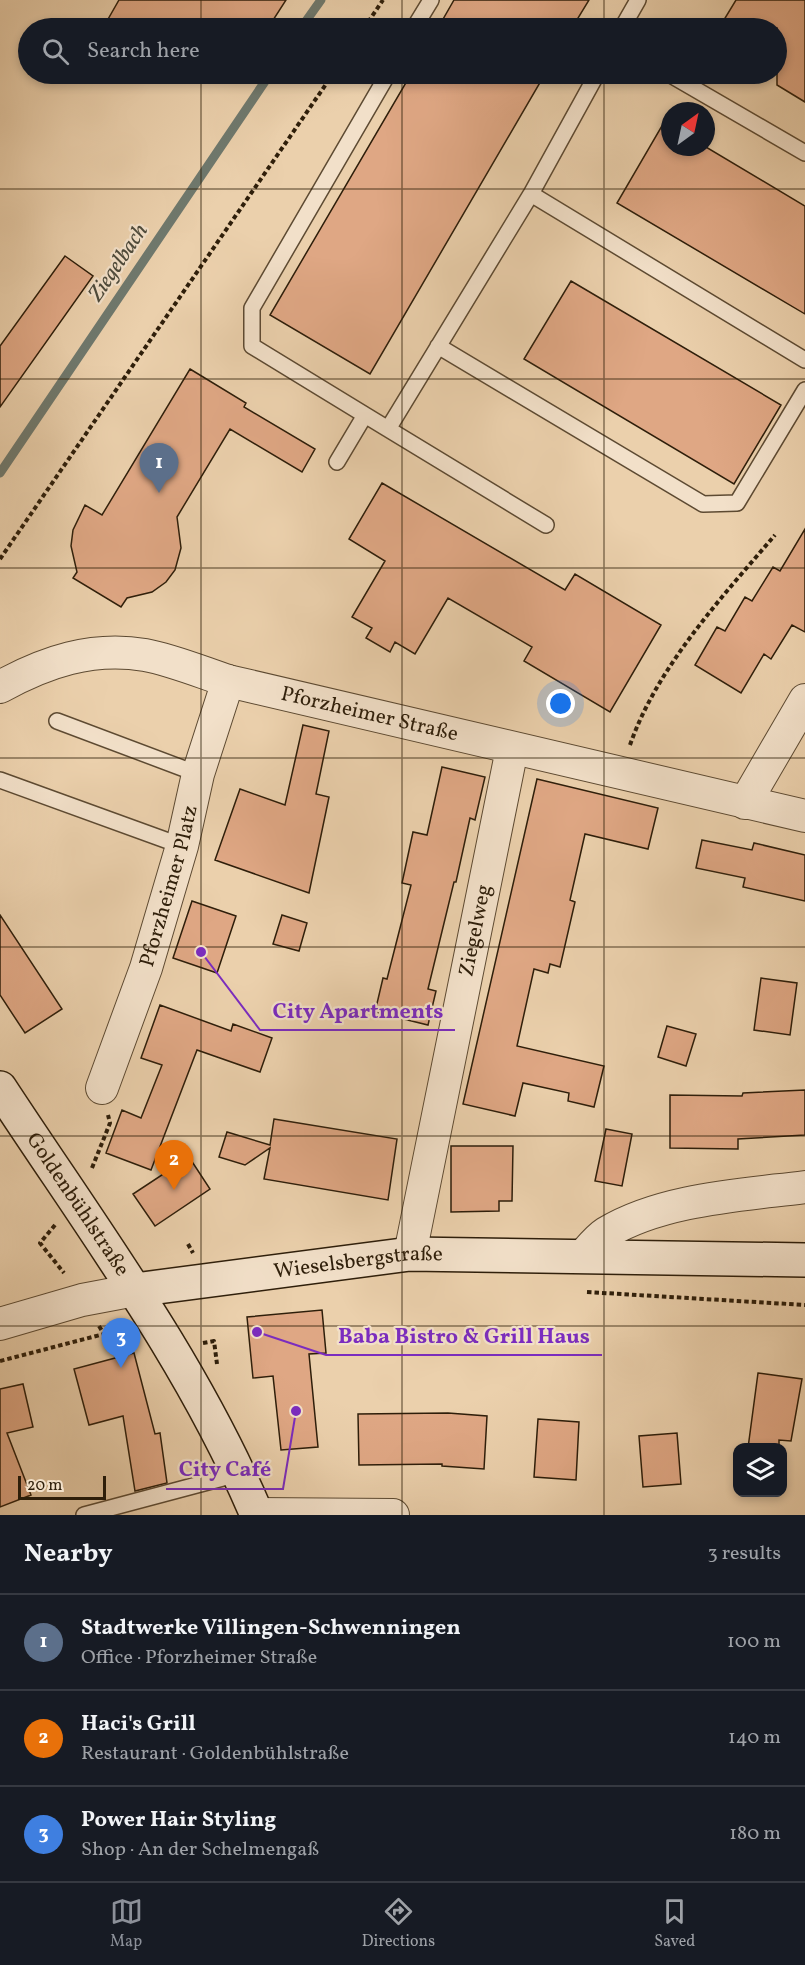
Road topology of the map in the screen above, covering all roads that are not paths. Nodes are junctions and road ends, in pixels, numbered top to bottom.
1 (431, 0) edge
2 (638, 0) edge
3 (420, 18) edge
4 (628, 18) edge
5 (382, 84) edge
6 (592, 84) edge
7 (686, 84) edge
8 (805, 153) edge
9 (531, 194) junction
10 (438, 346) junction
11 (805, 360) edge
12 (805, 390) edge
13 (364, 415) junction
14 (388, 429) junction
15 (337, 462) dead end
16 (546, 525) dead end
17 (228, 681) junction
18 (0, 687) edge
19 (805, 700) edge
20 (57, 721) dead end
21 (512, 748) junction
22 (198, 774) junction
23 (0, 780) edge
24 (745, 803) junction
25 (805, 816) edge
26 (182, 846) junction
27 (0, 1088) edge
28 (102, 1088) road end
29 (805, 1187) edge
30 (410, 1254) junction
31 (583, 1256) junction
32 (805, 1260) edge
33 (135, 1290) junction
34 (0, 1324) edge
35 (238, 1474) junction
36 (256, 1514) edge
37 (84, 1515) edge
38 (393, 1515) edge

1 - 3 lane
2 - 4 lane
5 - 13 lane
6 - 9 lane
7 - 8 lane
9 - 10 lane
9 - 11 lane
10 - 12 lane
10 - 14 lane
13 - 14 lane
13 - 15 lane
14 - 16 lane
17 - 18 street, Pforzheimer Straße
17 - 21 street, Pforzheimer Straße
17 - 22 street, Pforzheimer Platz
19 - 24 street
20 - 22 lane
21 - 24 street, Pforzheimer Straße
21 - 30 street, Ziegelweg
22 - 26 street, Pforzheimer Platz
23 - 26 lane
24 - 25 street, Pforzheimer Straße
26 - 28 street, Pforzheimer Platz
27 - 33 street, Goldenbühlstraße
29 - 31 street
30 - 31 street, Wieselsbergstraße
30 - 33 street, Wieselsbergstraße
31 - 32 street, Wieselsbergstraße
33 - 34 street
33 - 35 street, Goldenbühlstraße
35 - 36 street, Goldenbühlstraße
35 - 37 lane
36 - 38 street

